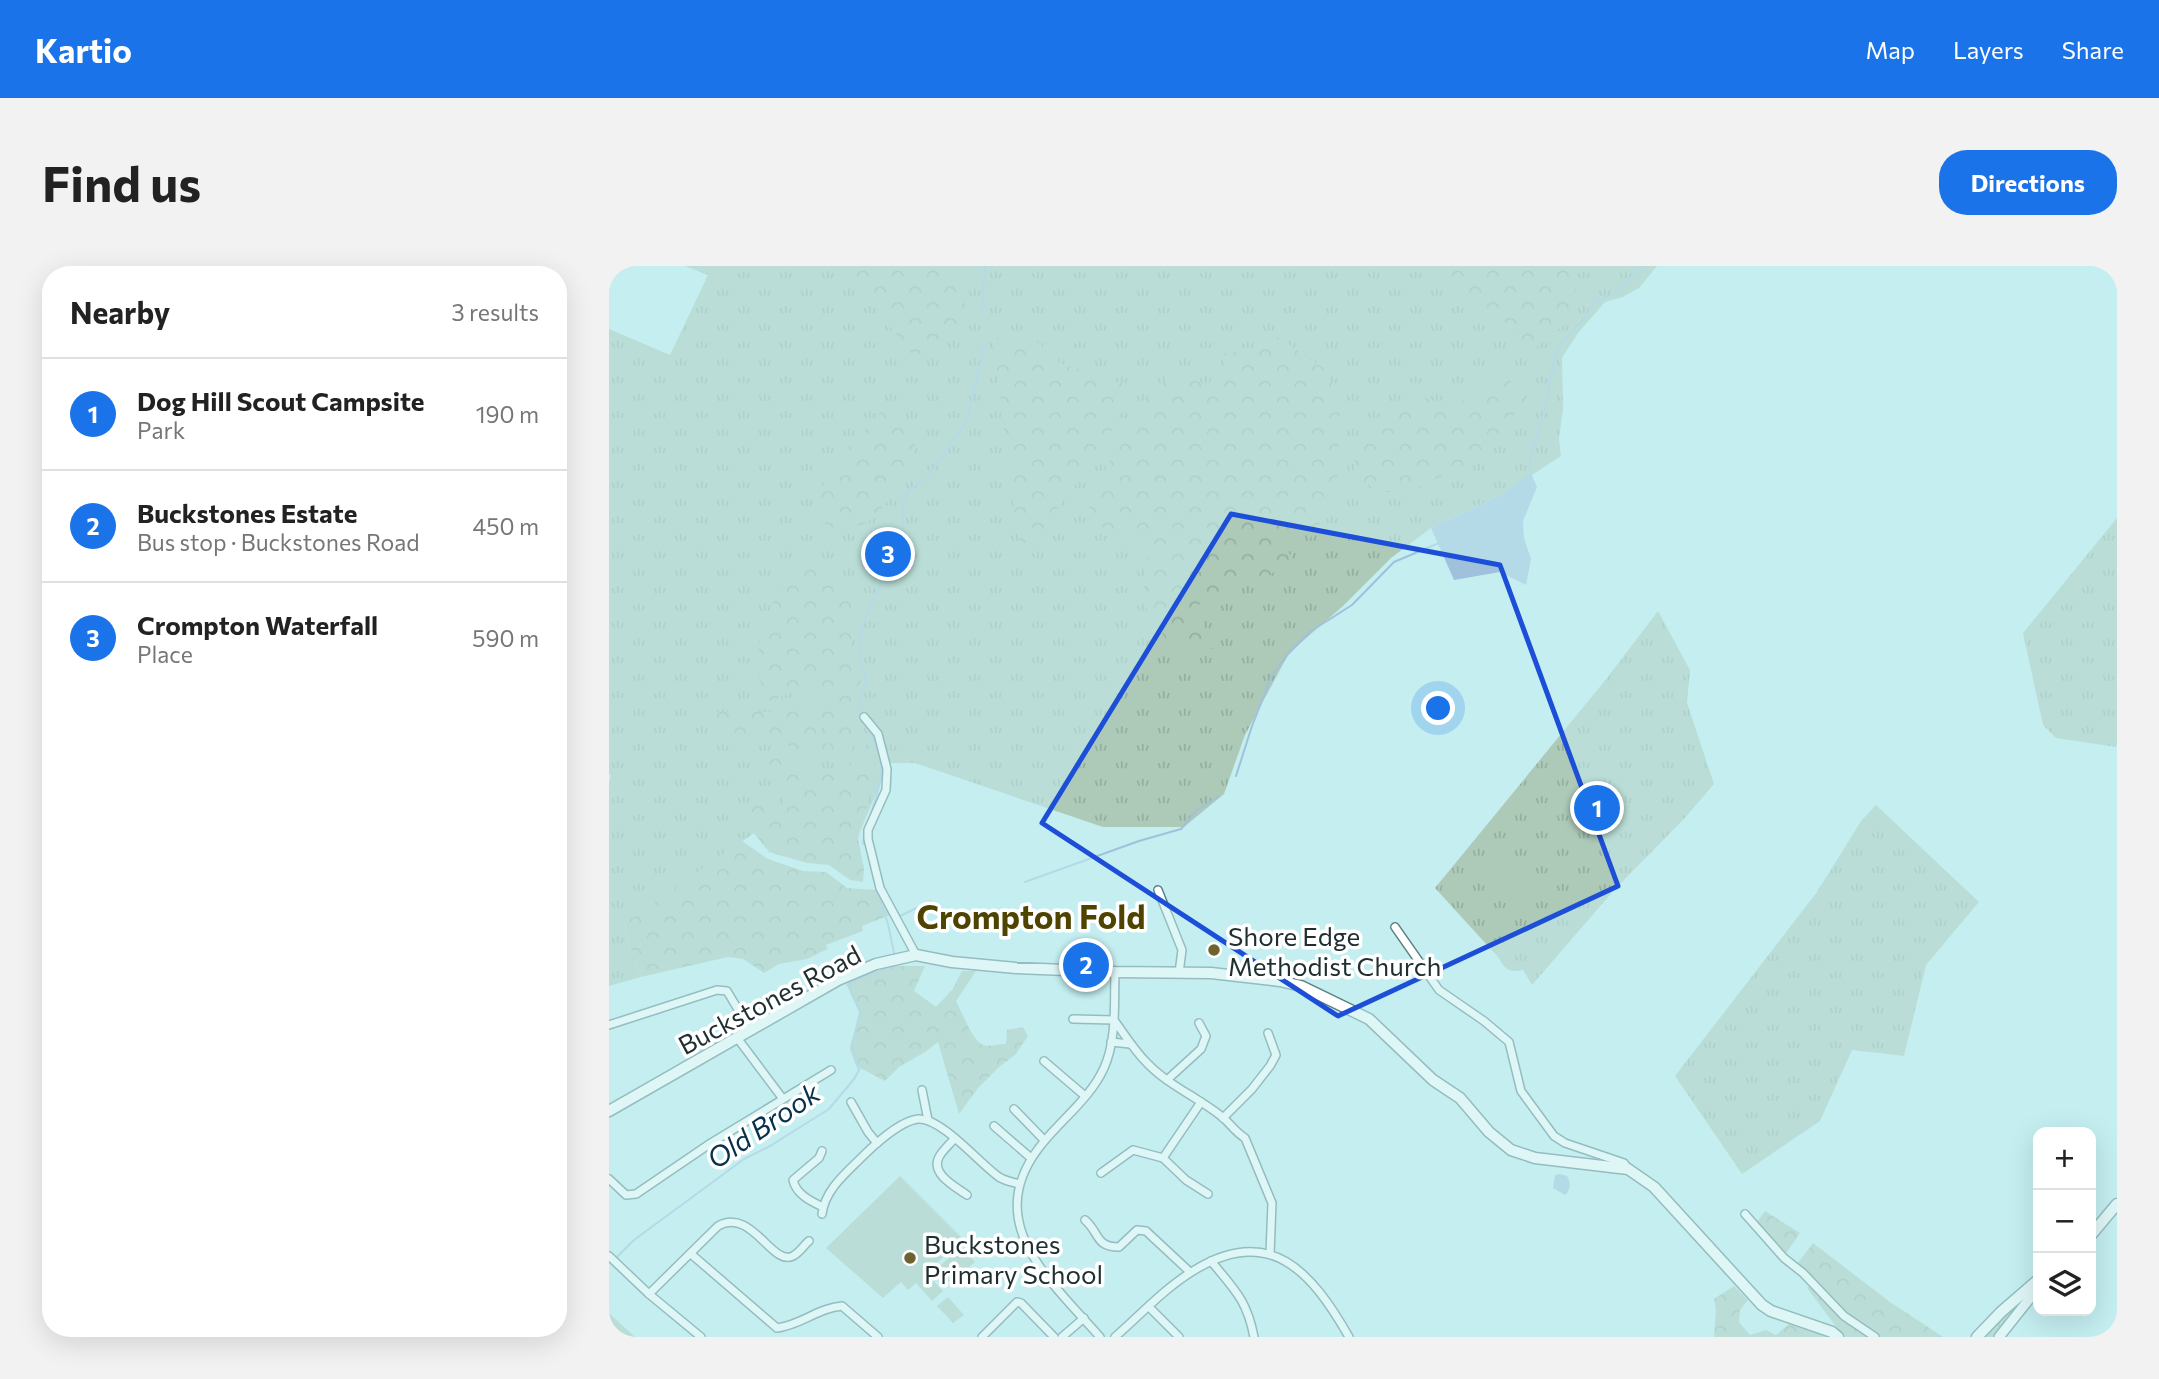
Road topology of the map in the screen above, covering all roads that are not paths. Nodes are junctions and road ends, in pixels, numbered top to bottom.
1 (864, 717) dead end
2 (1158, 890) dead end
3 (1395, 927) dead end
4 (916, 955) junction
5 (1115, 972) junction
6 (1179, 973) junction
7 (1073, 1019) dead end
8 (1114, 1020) junction
9 (1199, 1023) dead end
10 (609, 1025) edge
11 (751, 1031) junction
12 (1268, 1033) dead end
13 (738, 1039) junction
14 (1111, 1042) junction
15 (1130, 1044) junction
16 (1044, 1061) dead end
17 (831, 1070) dead end
18 (1167, 1080) junction
19 (922, 1090) dead end
20 (1085, 1096) junction
21 (783, 1099) junction
22 (851, 1102) dead end
23 (1201, 1102) junction
24 (1014, 1109) dead end
25 (609, 1111) edge
26 (1223, 1118) junction
27 (927, 1120) junction
28 (994, 1126) dead end
29 (954, 1139) junction
30 (1044, 1140) junction
31 (877, 1143) junction
32 (822, 1151) dead end
33 (1031, 1158) junction
34 (1163, 1158) junction
35 (1628, 1169) junction
36 (1101, 1173) dead end
37 (609, 1179) edge
38 (1020, 1184) junction
39 (1208, 1194) dead end
40 (967, 1195) dead end
41 (2117, 1204) edge
42 (1745, 1214) dead end
43 (1085, 1220) dead end
44 (2096, 1229) edge
45 (809, 1241) dead end
46 (691, 1254) junction
47 (1270, 1254) junction
48 (611, 1259) edge
49 (1211, 1261) junction
50 (1190, 1272) junction
51 (2033, 1284) edge
52 (649, 1294) junction
53 (2033, 1294) edge
54 (1149, 1307) junction
55 (1084, 1318) junction
56 (987, 1335) edge
57 (875, 1336) edge
58 (701, 1337) edge
59 (1054, 1337) edge
60 (1062, 1337) edge
61 (1100, 1337) edge
62 (1115, 1337) edge
63 (1179, 1337) edge
64 (1254, 1337) edge
65 (1349, 1337) edge
66 (1838, 1337) edge
67 (1875, 1337) edge
68 (1977, 1337) edge
69 (1999, 1337) edge

1 - 4 street
2 - 6 street
3 - 35 street
4 - 5 main road, Buckstones Road
4 - 11 main road, Buckstones Road
5 - 6 main road, Buckstones Road
5 - 8 street
6 - 35 main road, Buckstones Road
7 - 8 street
8 - 14 street
8 - 15 street
9 - 18 street
10 - 11 street
11 - 13 main road, Buckstones Road
12 - 26 street
13 - 21 street
13 - 25 main road, Buckstones Road
14 - 15 street
14 - 20 street
15 - 18 street
16 - 20 street
17 - 21 street
18 - 23 street
19 - 27 street
20 - 30 street
21 - 37 street
22 - 31 street
23 - 26 street
23 - 34 street
24 - 30 street
26 - 47 street
27 - 29 street
27 - 31 street
28 - 33 street
29 - 38 street
29 - 40 street
30 - 33 street
31 - 32 street
33 - 38 street
34 - 36 street
34 - 39 street
35 - 66 main road, Buckstones Road
38 - 55 street
41 - 44 main road
42 - 67 street
43 - 50 street
45 - 46 street
46 - 52 street
46 - 57 street
47 - 49 street
47 - 65 street
48 - 52 street
49 - 50 street
49 - 64 street
50 - 54 street
51 - 68 main road
52 - 58 street
53 - 69 street
54 - 62 street
54 - 63 street
55 - 60 street
55 - 61 street
56 - 59 street

